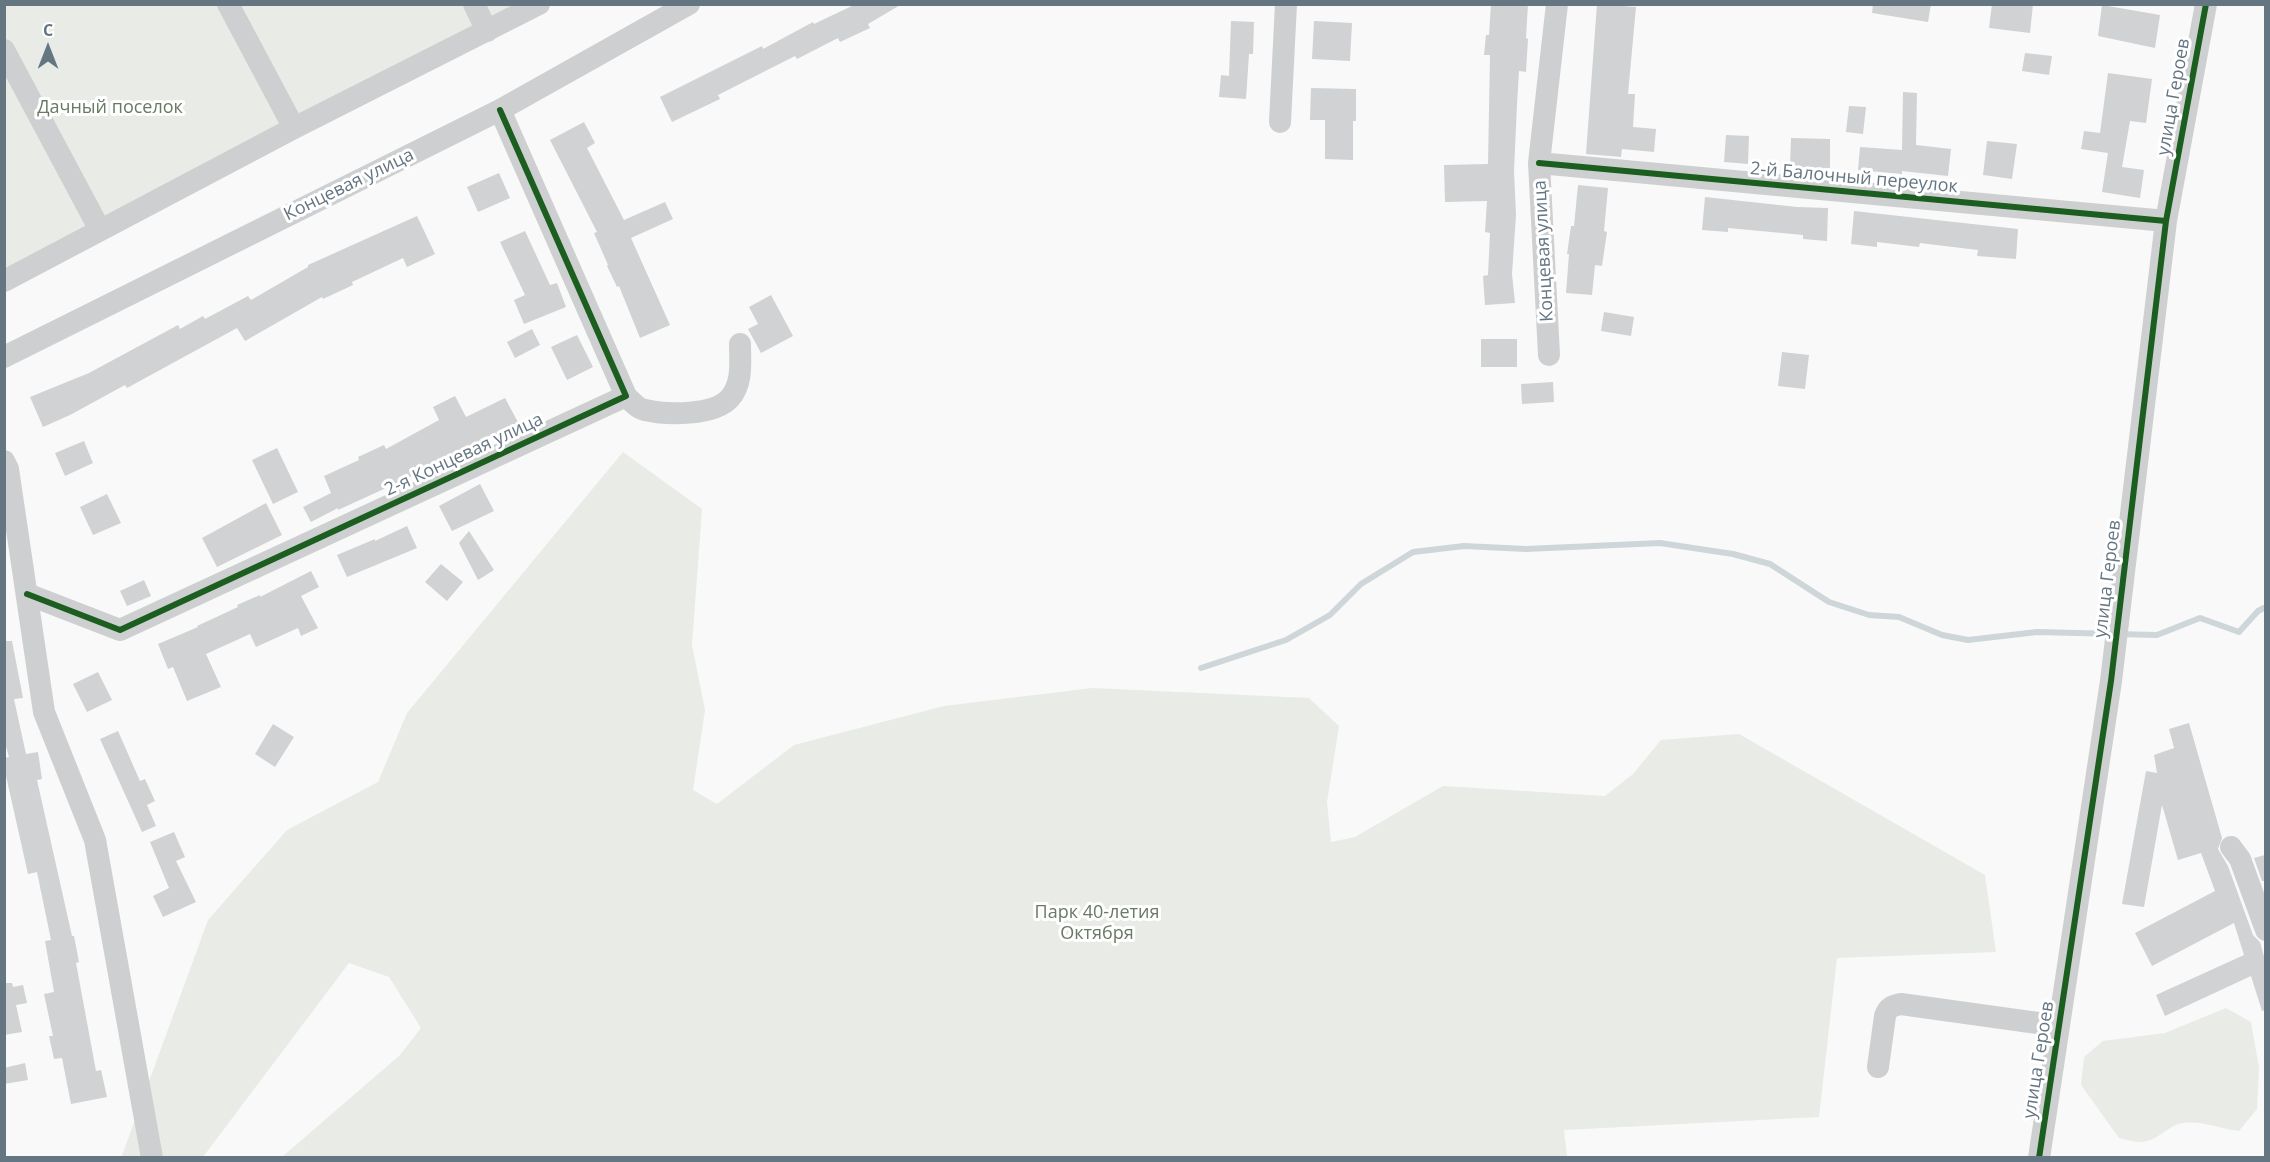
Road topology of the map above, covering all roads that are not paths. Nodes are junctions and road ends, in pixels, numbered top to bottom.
1 (228, 4) edge
2 (474, 4) edge
3 (539, 4) edge
4 (689, 4) edge
5 (1286, 4) edge
6 (1557, 4) edge
7 (2206, 4) edge
8 (487, 31) junction
9 (4, 50) edge
10 (500, 110) junction
11 (1280, 122) dead end
12 (294, 128) junction
13 (1539, 163) junction
14 (2166, 221) junction
15 (100, 230) junction
16 (4, 281) edge
17 (740, 344) dead end
18 (1549, 355) dead end
19 (4, 357) edge
20 (626, 396) junction
21 (4, 461) edge
22 (27, 594) junction
23 (2231, 847) dead end
24 (2265, 930) edge
25 (2059, 1026) junction
26 (1878, 1067) dead end
27 (152, 1158) edge
28 (2039, 1158) edge

1 - 12 street
2 - 8 street
3 - 8 street
4 - 10 street, Концевая улица
5 - 11 street
6 - 13 street, Концевая улица
7 - 14 street, улица Героев
8 - 12 street
9 - 15 street
10 - 19 street, Концевая улица
10 - 20 street
12 - 15 street
13 - 14 street, 2-й Балочный переулок
13 - 18 street, Концевая улица
14 - 25 street, улица Героев
15 - 16 street
17 - 20 street
20 - 22 street, 2-я Концевая улица
21 - 22 street
22 - 27 street
23 - 24 street
25 - 26 street
25 - 28 street, улица Героев

